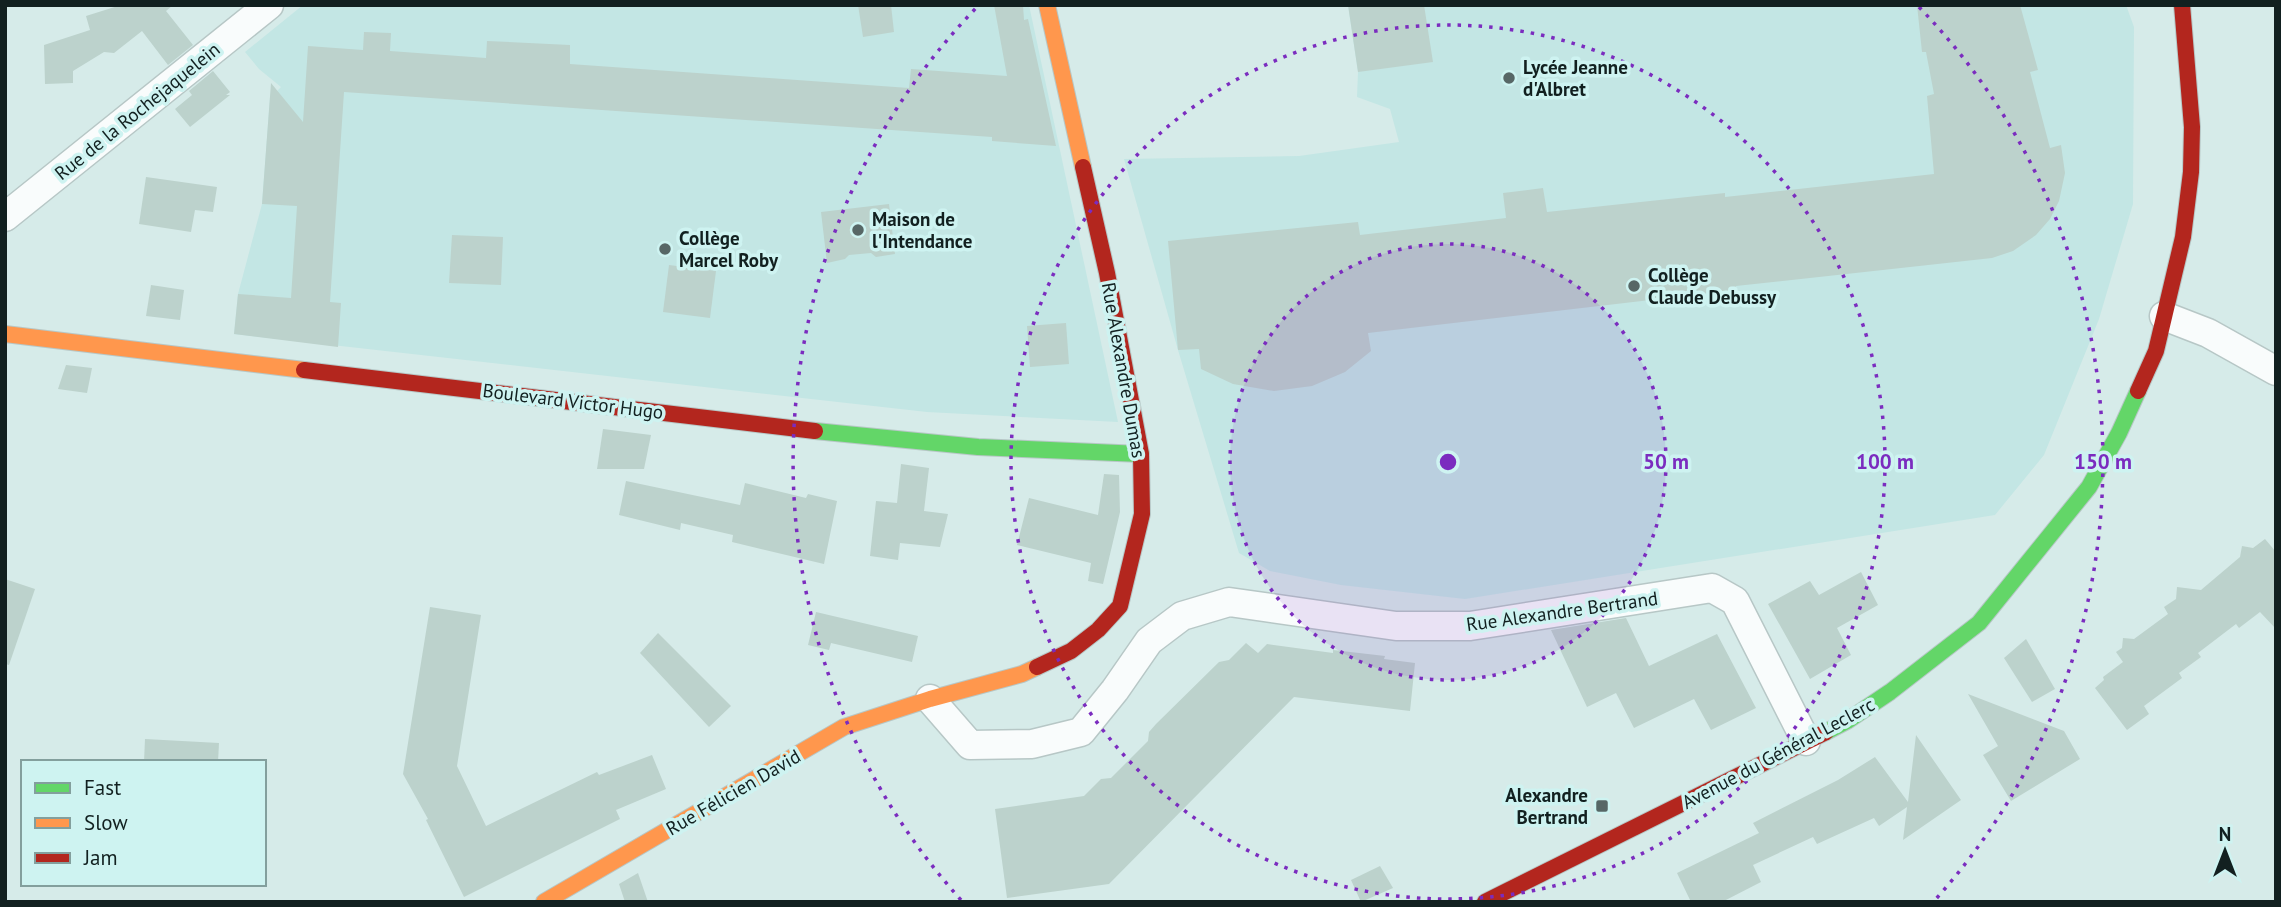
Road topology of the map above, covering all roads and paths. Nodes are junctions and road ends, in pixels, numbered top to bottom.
1 (269, 5) edge
2 (1047, 5) edge
3 (2182, 5) edge
4 (5, 193) edge
5 (6, 217) edge
6 (2164, 316) junction
7 (5, 334) edge
8 (2276, 371) edge
9 (1141, 454) junction
10 (930, 699) junction
11 (1806, 741) junction
12 (544, 902) edge
13 (1485, 902) edge

1 - 5 street, Rue de la Rochejaquelein
2 - 9 street, Rue Alexandre Dumas
3 - 6 street, Avenue du Général Leclerc
4 - 5 street
6 - 8 street
6 - 11 street, Avenue du Général Leclerc
7 - 9 street, Boulevard Victor Hugo
9 - 10 street, Rue Alexandre Dumas
10 - 11 street, Rue Alexandre Bertrand
10 - 12 street, Rue Félicien David
11 - 13 street, Avenue du Général Leclerc

